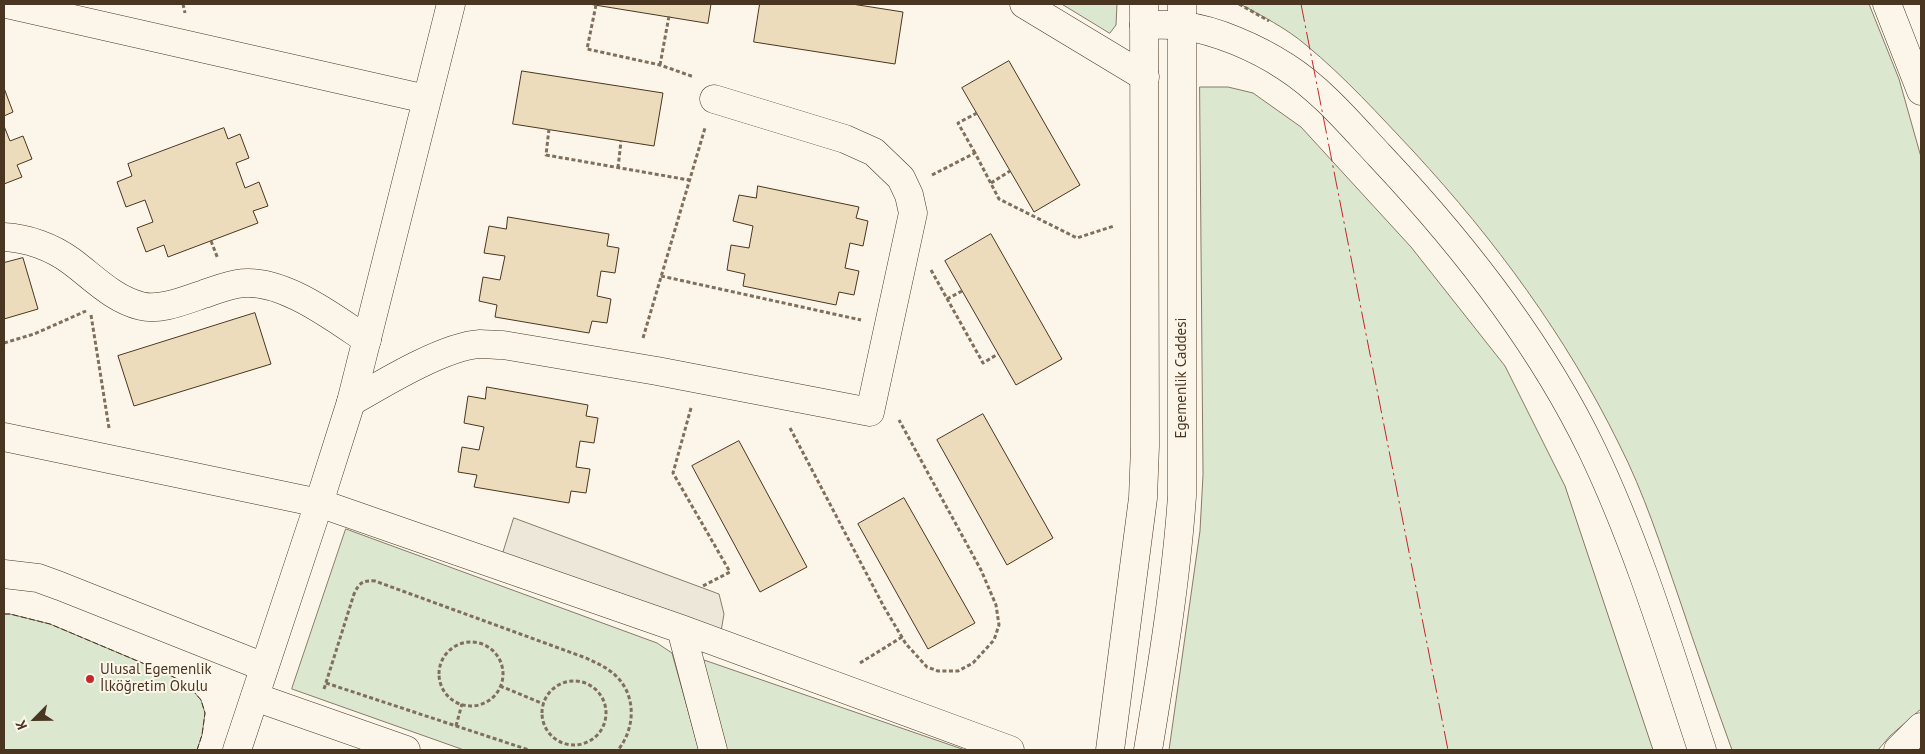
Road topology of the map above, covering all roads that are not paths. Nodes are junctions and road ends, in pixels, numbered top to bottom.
1 (7, 4) edge
2 (451, 4) edge
3 (1024, 4) edge
4 (1887, 4) edge
5 (1144, 14) edge
6 (1182, 15) edge
7 (1145, 77) junction
8 (1921, 91) edge
9 (426, 99) junction
10 (714, 99) road end
11 (4, 237) edge
12 (367, 340) junction
13 (351, 402) junction
14 (4, 437) edge
15 (319, 503) junction
16 (4, 574) edge
17 (681, 629) junction
18 (264, 666) junction
19 (255, 697) junction
20 (1921, 727) edge
21 (237, 750) edge
22 (406, 750) edge
23 (713, 750) edge
24 (1010, 750) edge
25 (1110, 750) edge
26 (1148, 750) edge
27 (1702, 750) edge
28 (1898, 750) edge

1 - 9 street
2 - 9 street
3 - 7 street
4 - 8 street
5 - 6 street
5 - 7 street
6 - 26 street, Egemenlik Caddesi
6 - 27 street
7 - 25 street
9 - 12 street
10 - 13 street
11 - 12 street
12 - 13 street
13 - 15 street
14 - 15 street
15 - 17 street
15 - 18 street
16 - 18 street
17 - 23 street
17 - 24 street
18 - 19 street
19 - 21 street
19 - 22 street
20 - 28 street

